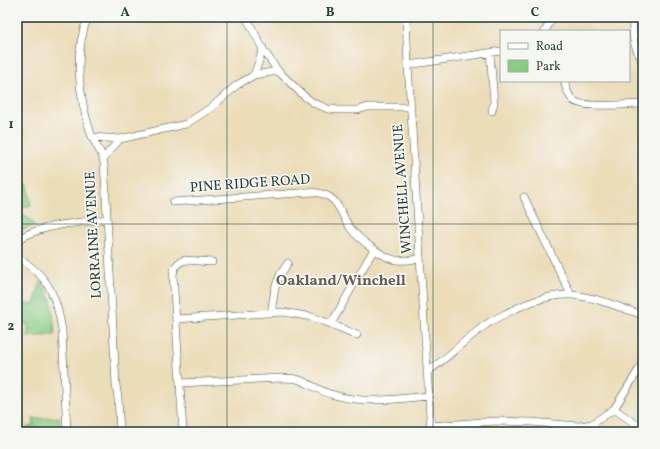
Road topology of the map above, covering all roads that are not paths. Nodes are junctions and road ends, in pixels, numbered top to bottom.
1 (88, 17) edge
2 (246, 17) edge
3 (406, 17) edge
4 (553, 17) edge
5 (632, 17) edge
6 (546, 30) edge
7 (262, 48) junction
8 (500, 51) edge
9 (490, 53) junction
10 (643, 63) edge
11 (408, 64) junction
12 (278, 72) junction
13 (254, 75) junction
14 (564, 82) edge
15 (643, 104) edge
16 (411, 107) junction
17 (492, 111) dead end
18 (92, 137) junction
19 (120, 138) junction
20 (103, 159) junction
21 (524, 196) dead end
22 (173, 202) dead end
23 (107, 219) junction
24 (17, 240) edge
25 (374, 250) junction
26 (17, 256) edge
27 (420, 259) junction
28 (212, 262) dead end
29 (288, 263) dead end
30 (571, 295) junction
31 (271, 313) junction
32 (643, 315) edge
33 (176, 319) junction
34 (331, 324) junction
35 (357, 335) dead end
36 (643, 363) edge
37 (427, 372) junction
38 (180, 383) junction
39 (429, 396) junction
40 (614, 409) junction
41 (431, 429) edge
42 (643, 429) edge
43 (67, 432) edge
44 (120, 432) edge
45 (183, 432) edge

1 - 18 street, LORRAINE AVENUE
2 - 7 street
3 - 11 street, WINCHELL AVENUE
4 - 6 street
5 - 10 street
7 - 12 street
7 - 13 street
8 - 9 street
9 - 11 street
9 - 17 street
11 - 16 street, WINCHELL AVENUE
12 - 13 street
12 - 16 street
13 - 19 street
14 - 15 street
16 - 27 street, WINCHELL AVENUE
18 - 19 street
18 - 20 street, LORRAINE AVENUE
19 - 20 street
20 - 23 street, LORRAINE AVENUE
21 - 30 street
22 - 25 street, PINE RIDGE ROAD
23 - 24 street
23 - 44 street, LORRAINE AVENUE
25 - 27 street, PINE RIDGE ROAD
25 - 34 street
26 - 43 street
27 - 37 street, WINCHELL AVENUE
28 - 33 street
29 - 31 street
30 - 32 street
30 - 37 street
31 - 33 street
31 - 34 street
33 - 38 street
34 - 35 street
36 - 40 street
37 - 39 street, WINCHELL AVENUE
38 - 39 street
38 - 45 street
39 - 41 street, WINCHELL AVENUE
40 - 41 street
40 - 42 street

